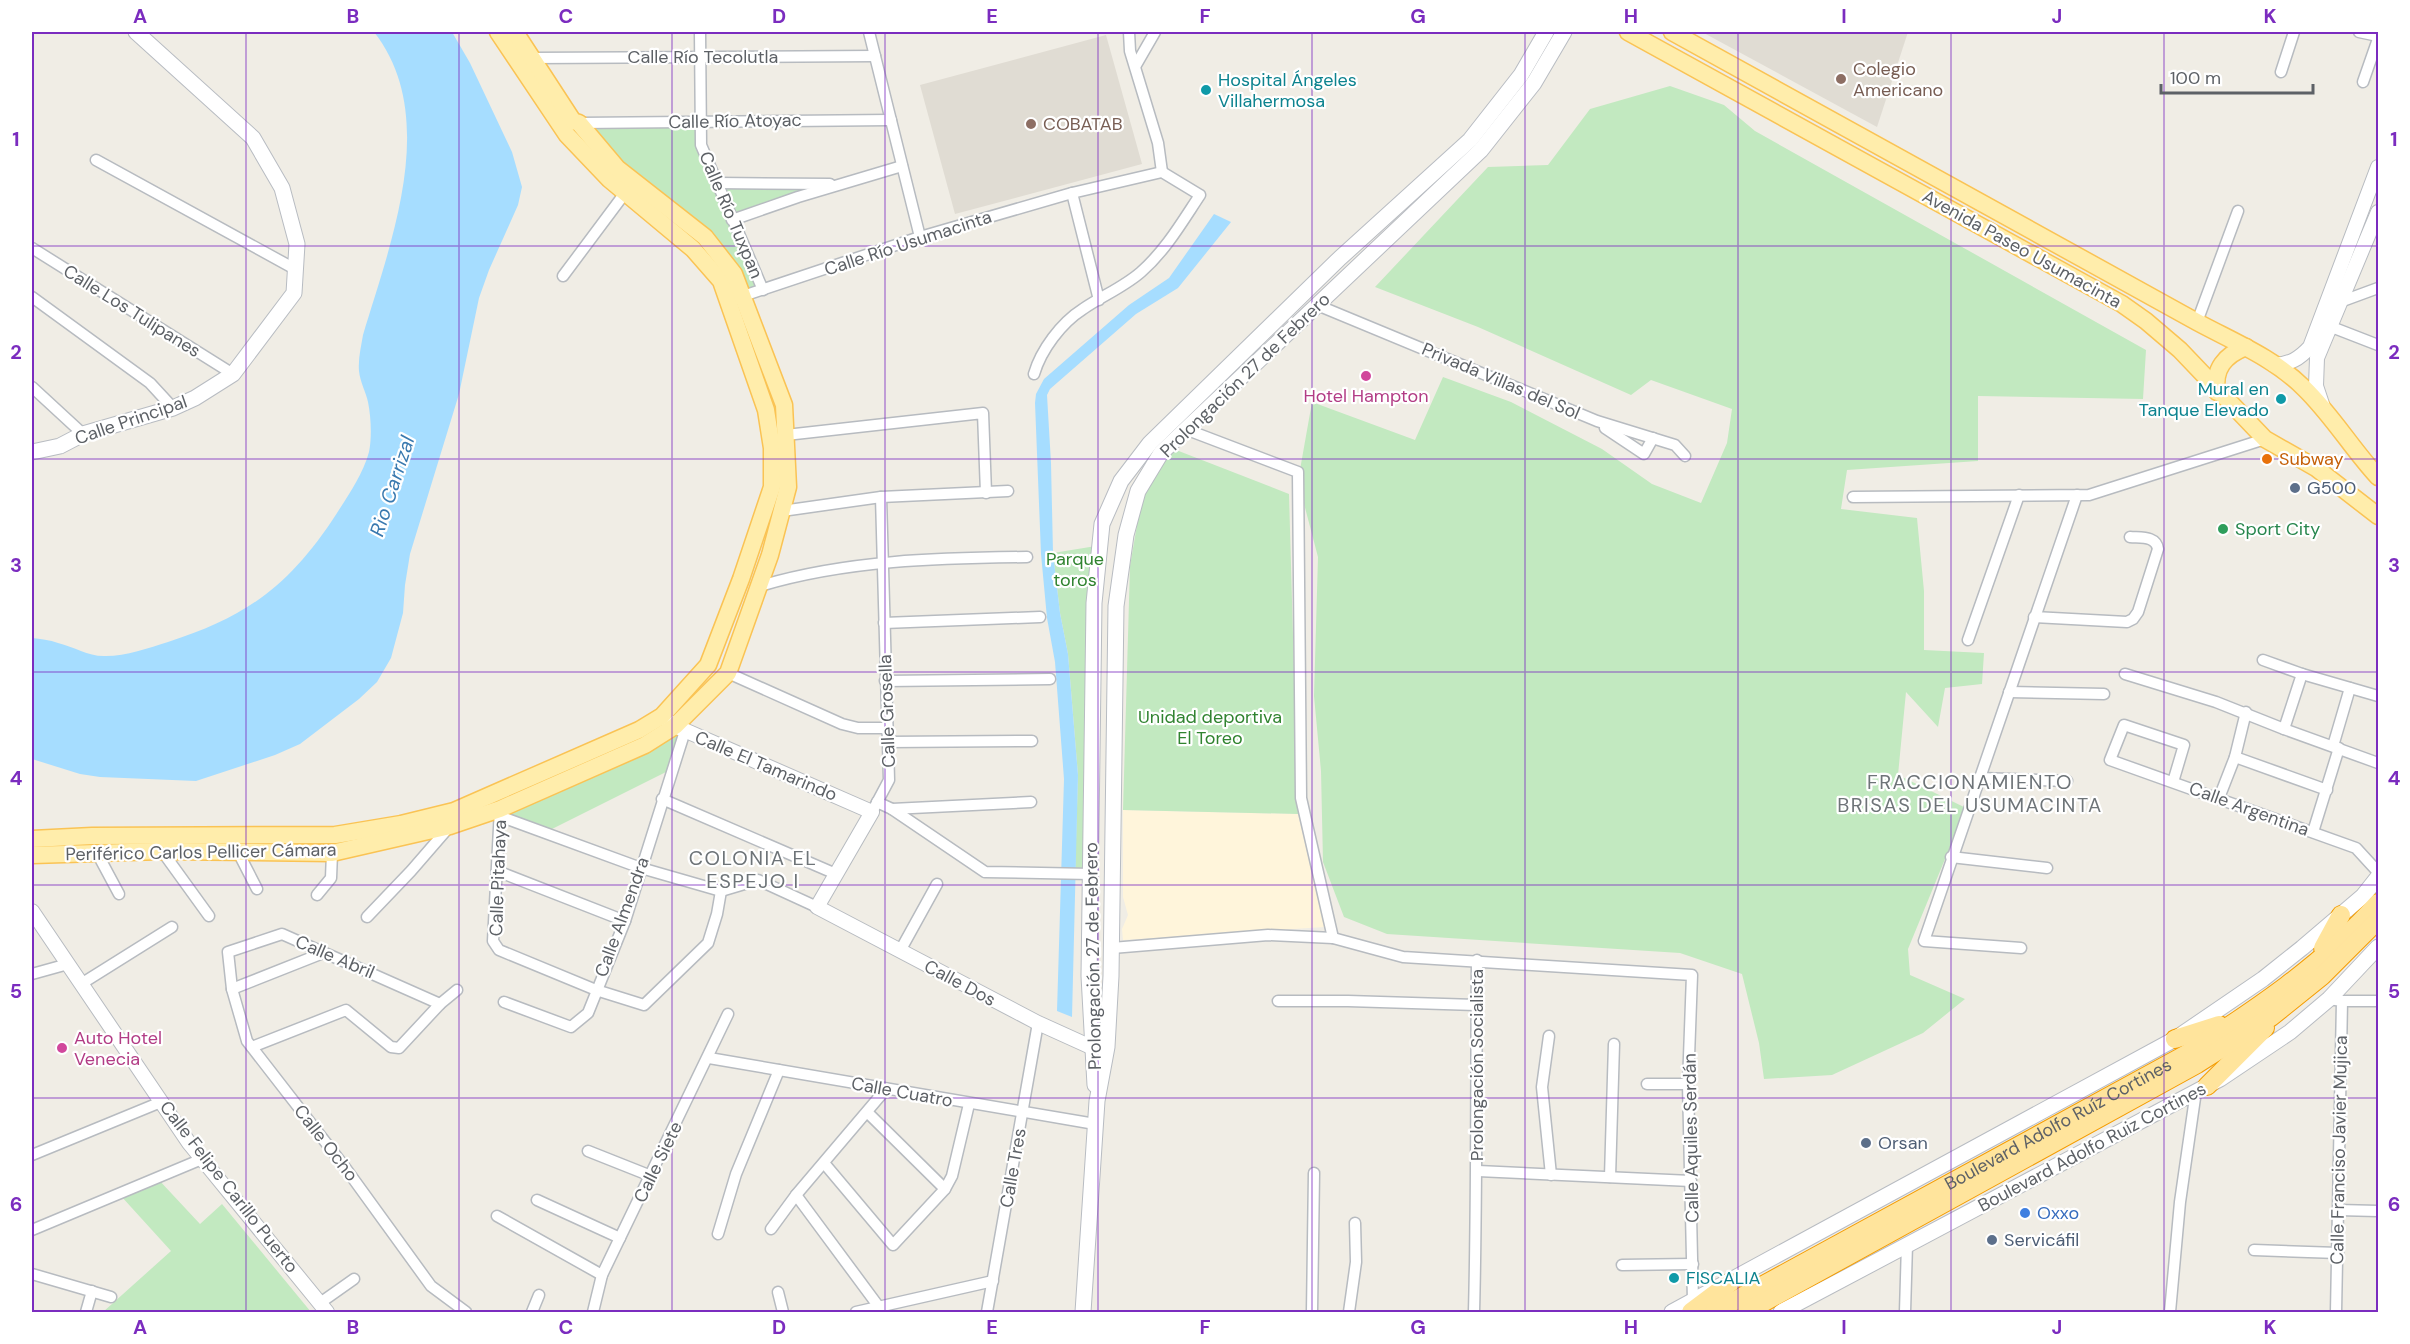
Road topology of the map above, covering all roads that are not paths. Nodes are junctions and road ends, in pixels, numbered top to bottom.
1 (136, 32) edge
2 (498, 32) edge
3 (515, 32) edge
4 (700, 32) edge
5 (869, 32) edge
6 (1129, 32) edge
7 (1155, 32) edge
8 (1546, 32) edge
9 (1564, 32) edge
10 (1628, 32) edge
11 (1672, 32) edge
12 (2294, 32) edge
13 (2359, 32) edge
14 (2379, 38) edge
15 (875, 56) junction
16 (701, 57) junction
17 (532, 58) junction
18 (1136, 66) junction
19 (2281, 72) dead end
20 (2363, 82) dead end
21 (891, 120) junction
22 (701, 122) junction
23 (579, 123) junction
24 (96, 160) dead end
25 (902, 166) junction
26 (2379, 167) edge
27 (1161, 172) junction
28 (717, 183) junction
29 (842, 184) junction
30 (625, 193) junction
31 (1072, 193) junction
32 (2238, 211) dead end
33 (2379, 212) edge
34 (732, 220) junction
35 (920, 237) junction
36 (32, 248) edge
37 (295, 269) junction
38 (563, 276) dead end
39 (2379, 288) edge
40 (763, 290) junction
41 (32, 297) edge
42 (736, 298) junction
43 (1100, 300) junction
44 (2340, 303) junction
45 (1317, 305) junction
46 (2197, 322) junction
47 (2329, 326) junction
48 (2379, 335) edge
49 (2364, 339) junction
50 (2379, 345) edge
51 (2246, 347) junction
52 (2274, 365) junction
53 (233, 374) junction
54 (1034, 374) dead end
55 (32, 387) edge
56 (2217, 392) junction
57 (173, 408) junction
58 (2325, 412) junction
59 (1597, 421) junction
60 (1185, 429) junction
61 (83, 434) junction
62 (786, 435) junction
63 (1653, 438) junction
64 (2265, 439) junction
65 (32, 452) edge
66 (1685, 456) dead end
67 (2379, 477) edge
68 (1008, 491) dead end
69 (986, 493) junction
70 (2019, 495) junction
71 (2076, 495) junction
72 (881, 497) junction
73 (1853, 497) dead end
74 (782, 511) junction
75 (2378, 515) edge
76 (2130, 537) dead end
77 (1027, 557) dead end
78 (883, 562) junction
79 (760, 585) junction
80 (1040, 617) dead end
81 (2034, 617) junction
82 (884, 623) junction
83 (1968, 640) dead end
84 (2263, 660) dead end
85 (728, 673) junction
86 (2125, 674) dead end
87 (2302, 674) junction
88 (1050, 679) dead end
89 (885, 681) junction
90 (2350, 688) junction
91 (2008, 692) junction
92 (2104, 694) dead end
93 (2379, 696) edge
94 (2246, 712) junction
95 (674, 724) junction
96 (887, 728) junction
97 (2284, 729) junction
98 (1032, 741) dead end
99 (888, 742) junction
100 (2336, 747) junction
101 (2235, 757) junction
102 (2379, 763) edge
103 (1979, 778) junction
104 (2067, 781) dead end
105 (2173, 782) junction
106 (2327, 790) junction
107 (2218, 798) junction
108 (662, 799) junction
109 (1031, 802) dead end
110 (874, 807) junction
111 (892, 810) junction
112 (500, 813) junction
113 (450, 826) junction
114 (2313, 832) junction
115 (32, 839) edge
116 (162, 851) junction
117 (238, 852) junction
118 (97, 853) junction
119 (332, 853) junction
120 (32, 855) edge
121 (1951, 857) junction
122 (641, 868) junction
123 (2047, 868) dead end
124 (497, 871) junction
125 (2379, 872) edge
126 (836, 874) junction
127 (1091, 874) junction
128 (2379, 877) edge
129 (937, 884) dead end
130 (257, 889) dead end
131 (720, 891) junction
132 (119, 894) dead end
133 (317, 895) dead end
134 (2379, 903) edge
135 (817, 907) junction
136 (2341, 915) junction
137 (209, 916) dead end
138 (367, 917) dead end
139 (34, 919) edge
140 (2379, 920) edge
141 (625, 921) junction
142 (172, 927) dead end
143 (2379, 937) edge
144 (1333, 938) junction
145 (2379, 947) edge
146 (1112, 948) junction
147 (2020, 948) dead end
148 (900, 951) junction
149 (228, 952) joint
150 (323, 953) junction
151 (2344, 954) junction
152 (1477, 960) junction
153 (68, 964) junction
154 (2312, 966) junction
155 (32, 974) edge
156 (1692, 975) joint
157 (81, 984) junction
158 (232, 989) junction
159 (457, 990) dead end
160 (596, 990) junction
161 (2335, 1000) junction
162 (1278, 1001) dead end
163 (2379, 1001) edge
164 (504, 1002) dead end
165 (440, 1004) junction
166 (2288, 1004) junction
167 (1476, 1005) junction
168 (728, 1014) dead end
169 (2243, 1017) junction
170 (1038, 1023) junction
171 (1549, 1036) dead end
172 (2175, 1039) junction
173 (1614, 1044) dead end
174 (252, 1047) junction
175 (1092, 1047) junction
176 (1107, 1047) junction
177 (709, 1058) junction
178 (779, 1070) junction
179 (1688, 1083) junction
180 (1647, 1084) dead end
181 (886, 1089) junction
182 (2201, 1089) junction
183 (1096, 1101) junction
184 (161, 1102) junction
185 (969, 1104) junction
186 (867, 1112) junction
187 (1024, 1112) junction
188 (1095, 1124) junction
189 (588, 1151) dead end
190 (32, 1155) edge
191 (202, 1159) junction
192 (824, 1163) junction
193 (1478, 1172) junction
194 (1314, 1173) dead end
195 (1551, 1175) junction
196 (651, 1176) junction
197 (1610, 1177) junction
198 (1691, 1181) junction
199 (945, 1190) junction
200 (796, 1195) junction
201 (537, 1200) dead end
202 (2338, 1210) junction
203 (2379, 1211) edge
204 (496, 1216) dead end
205 (1355, 1222) dead end
206 (771, 1229) dead end
207 (32, 1230) edge
208 (718, 1234) dead end
209 (620, 1238) junction
210 (1906, 1244) junction
211 (2254, 1250) dead end
212 (2337, 1253) junction
213 (1622, 1264) dead end
214 (1693, 1264) junction
215 (32, 1274) edge
216 (602, 1275) junction
217 (354, 1279) dead end
218 (993, 1281) junction
219 (1731, 1282) joint
220 (92, 1291) junction
221 (778, 1292) dead end
222 (539, 1295) dead end
223 (111, 1297) dead end
224 (879, 1307) junction
225 (1692, 1307) edge
226 (324, 1308) edge
227 (86, 1312) edge
228 (466, 1312) edge
229 (532, 1312) edge
230 (593, 1312) edge
231 (783, 1312) edge
232 (856, 1312) edge
233 (987, 1312) edge
234 (1083, 1312) edge
235 (1312, 1312) edge
236 (1349, 1312) edge
237 (1474, 1312) edge
238 (1672, 1312) edge
239 (1714, 1312) edge
240 (1746, 1312) edge
241 (1781, 1312) edge
242 (1905, 1312) edge
243 (2170, 1312) edge
244 (2336, 1312) edge

1 - 37 main road, Calle Principal
2 - 30 main road, Periférico Carlos Pellicer Cámara
3 - 17 main road, Periférico Carlos Pellicer Cámara
4 - 16 street, Calle Río Tuxpan
5 - 15 street
6 - 18 street
7 - 18 street
8 - 127 main road, Prolongación 27 de Febrero
9 - 45 main road, Prolongación 27 de Febrero
10 - 56 main road, Avenida Paseo Usumacinta
11 - 46 main road, Avenida Paseo Usumacinta
12 - 19 street
13 - 14 street
14 - 20 street
15 - 16 street, Calle Río Tecolutla
15 - 21 street
16 - 17 street, Calle Río Tecolutla
16 - 22 street, Calle Río Tuxpan
17 - 23 main road, Periférico Carlos Pellicer Cámara
18 - 27 street
21 - 22 street, Calle Río Atoyac
21 - 25 street
22 - 23 street, Calle Río Atoyac
22 - 28 street, Calle Río Tuxpan
23 - 42 main road, Periférico Carlos Pellicer Cámara
24 - 37 street
25 - 29 street
25 - 35 street
26 - 52 street
27 - 31 street, Calle Río Usumacinta
27 - 43 street
28 - 29 street
28 - 34 street, Calle Río Tuxpan
29 - 34 street
30 - 38 street
30 - 42 main road, Periférico Carlos Pellicer Cámara
31 - 35 street, Calle Río Usumacinta
31 - 43 street
32 - 46 street
33 - 44 street
34 - 40 street, Calle Río Tuxpan
35 - 40 street, Calle Río Usumacinta
36 - 53 street, Calle Los Tulipanes
37 - 53 main road, Calle Principal
39 - 44 street
40 - 42 street, Calle Río Usumacinta
41 - 57 street
42 - 62 main road, Periférico Carlos Pellicer Cámara
42 - 95 main road, Periférico Carlos Pellicer Cámara
43 - 54 street
44 - 47 street
45 - 59 street, Privada Villas del Sol
45 - 60 main road, Prolongación 27 de Febrero
46 - 51 main road, Avenida Paseo Usumacinta
47 - 49 street
47 - 58 street
48 - 49 street
49 - 50 street
51 - 52 main road, Avenida Paseo Usumacinta
51 - 56 main road
52 - 58 main road, Avenida Paseo Usumacinta
53 - 57 main road, Calle Principal
55 - 61 street
56 - 64 main road, Avenida Paseo Usumacinta
57 - 61 main road, Calle Principal
58 - 67 main road, Avenida Paseo Usumacinta
59 - 63 street, Privada Villas del Sol
59 - 63 street
60 - 144 street
60 - 146 main road, Prolongación 27 de Febrero
61 - 65 main road, Calle Principal
62 - 69 street
62 - 74 main road, Periférico Carlos Pellicer Cámara
63 - 66 street, Privada Villas del Sol
64 - 71 street
64 - 75 main road, Avenida Paseo Usumacinta
68 - 69 street
69 - 72 street
70 - 71 street
70 - 73 street
70 - 83 street
71 - 81 street
72 - 74 street
72 - 78 street, Calle Grosella
74 - 79 main road, Periférico Carlos Pellicer Cámara
76 - 81 street
77 - 78 street
78 - 79 street
78 - 82 street, Calle Grosella
79 - 85 main road, Periférico Carlos Pellicer Cámara
80 - 82 street
81 - 91 street
82 - 89 street, Calle Grosella
84 - 87 street
85 - 95 main road, Periférico Carlos Pellicer Cámara
85 - 96 street
86 - 94 street
87 - 90 street
87 - 97 street
88 - 89 street
89 - 96 street, Calle Grosella
90 - 93 street
90 - 100 street
91 - 92 street
91 - 103 street
94 - 97 street
94 - 101 street
95 - 108 street, Calle Almendra
95 - 110 street, Calle El Tamarindo
95 - 112 main road, Periférico Carlos Pellicer Cámara
95 - 115 main road, Periférico Carlos Pellicer Cámara
96 - 99 street, Calle Grosella
97 - 100 street
98 - 99 street
99 - 110 street, Calle Grosella
100 - 102 street
100 - 106 street
101 - 106 street
101 - 107 street
103 - 104 street
103 - 121 street
105 - 105 street, Calle Argentina
105 - 107 street, Calle Argentina
106 - 114 street
107 - 114 street, Calle Argentina
108 - 122 street, Calle Almendra
108 - 126 street
109 - 111 street
110 - 111 street
110 - 126 street, Calle Grosella
111 - 127 street
112 - 113 main road, Periférico Carlos Pellicer Cámara
112 - 122 street
112 - 124 street, Calle Pitahaya
113 - 119 main road, Periférico Carlos Pellicer Cámara
113 - 138 street
114 - 125 street, Calle Argentina
116 - 117 main road, Periférico Carlos Pellicer Cámara
116 - 118 main road, Periférico Carlos Pellicer Cámara
116 - 137 street
117 - 119 main road, Periférico Carlos Pellicer Cámara
117 - 130 street
118 - 120 main road, Periférico Carlos Pellicer Cámara
118 - 132 street
119 - 133 street
121 - 123 street
121 - 147 street
122 - 131 street
122 - 141 street, Calle Almendra
124 - 141 street
124 - 160 street, Calle Pitahaya
126 - 135 street, Calle Grosella
127 - 175 main road, Prolongación 27 de Febrero
128 - 136 main road
129 - 148 street
131 - 135 street
131 - 160 street, Calle Pitahaya
134 - 154 highway, Boulevard Adolfo Ruíz Cortines
135 - 148 street, Calle Dos
136 - 154 highway
136 - 172 main road
139 - 153 street, Calle Felipe Carillo Puerto
140 - 151 highway, Boulevard Adolfo Ruíz Cortines
141 - 160 street, Calle Almendra
142 - 157 street
143 - 151 highway
144 - 146 street
144 - 152 street
145 - 161 main road, Boulevard Adolfo Ruiz Cortines
146 - 176 main road, Prolongación 27 de Febrero
148 - 170 street, Calle Dos
149 - 150 street, Calle Abril
149 - 158 street, Calle Ocho
150 - 158 street
150 - 165 street, Calle Abril
151 - 166 highway, Boulevard Adolfo Ruíz Cortines
152 - 156 street, Prolongación Socialista
152 - 167 street, Prolongación Socialista
153 - 155 street
153 - 157 street, Calle Felipe Carillo Puerto
154 - 169 highway, Boulevard Adolfo Ruíz Cortines
156 - 179 street, Calle Aquiles Serdán
157 - 184 street, Calle Felipe Carillo Puerto
158 - 174 street, Calle Ocho
159 - 165 street
160 - 164 street, Calle Almendra
161 - 163 street
161 - 182 main road, Boulevard Adolfo Ruiz Cortines
161 - 202 street, Calle Franciso Javier Mujica
162 - 167 street
165 - 174 street
166 - 182 highway
166 - 240 highway, Boulevard Adolfo Ruíz Cortines
167 - 193 street, Prolongación Socialista
168 - 177 street, Calle Siete
169 - 172 highway
169 - 239 highway, Boulevard Adolfo Ruíz Cortines
170 - 175 street, Calle Dos
170 - 187 street, Calle Tres
171 - 195 street
172 - 219 main road
173 - 197 street
174 - 228 street, Calle Ocho
175 - 176 street, Calle Dos
175 - 183 main road, Prolongación 27 de Febrero
176 - 183 main road, Prolongación 27 de Febrero
177 - 178 street, Calle Cuatro
177 - 196 street, Calle Siete
178 - 181 street, Calle Cuatro
178 - 208 street
179 - 180 street
179 - 198 street, Calle Aquiles Serdán
181 - 185 street, Calle Cuatro
181 - 186 street
182 - 210 main road, Boulevard Adolfo Ruiz Cortines
182 - 243 street
183 - 188 main road
184 - 190 street
184 - 191 street, Calle Felipe Carillo Puerto
185 - 187 street, Calle Cuatro
185 - 199 street
186 - 192 street
186 - 199 street
187 - 188 street, Calle Cuatro
187 - 218 street, Calle Tres
188 - 234 main road
189 - 196 street
191 - 207 street
191 - 226 street, Calle Felipe Carillo Puerto
192 - 199 street
192 - 200 street
193 - 195 street
193 - 237 street, Prolongación Socialista
194 - 235 street
195 - 197 street
196 - 209 street, Calle Siete
197 - 198 street
198 - 214 street, Calle Aquiles Serdán
200 - 206 street
200 - 224 street
201 - 209 street
202 - 203 street
202 - 212 street, Calle Franciso Javier Mujica
204 - 216 street
205 - 236 street
209 - 216 street, Calle Siete
210 - 241 main road, Boulevard Adolfo Ruiz Cortines
210 - 242 street
211 - 212 street
212 - 244 street, Calle Franciso Javier Mujica
213 - 214 street
214 - 225 street, Calle Aquiles Serdán
215 - 220 street
216 - 230 street, Calle Siete
217 - 226 street
218 - 224 street
218 - 233 street, Calle Tres
219 - 225 highway
220 - 223 street
220 - 227 street
221 - 231 street
222 - 229 street
224 - 232 street
225 - 238 main road

